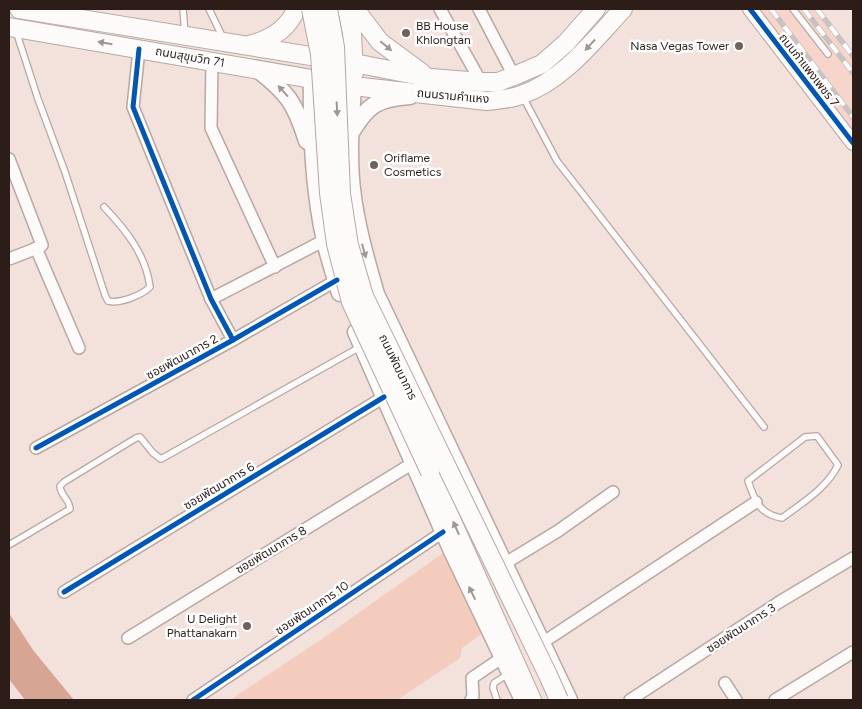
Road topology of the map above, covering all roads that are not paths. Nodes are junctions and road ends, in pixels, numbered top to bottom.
1 (19, 9) edge
2 (183, 9) edge
3 (209, 9) edge
4 (296, 9) edge
5 (304, 9) edge
6 (311, 9) edge
7 (328, 9) edge
8 (347, 9) edge
9 (355, 9) edge
10 (440, 9) edge
11 (479, 9) edge
12 (596, 9) edge
13 (622, 9) edge
14 (750, 9) edge
15 (793, 9) edge
16 (12, 27) edge
17 (185, 36) junction
18 (225, 42) junction
19 (246, 46) junction
20 (138, 49) junction
21 (828, 54) dead end
22 (311, 56) junction
23 (212, 61) junction
24 (354, 63) junction
25 (257, 69) junction
26 (514, 76) junction
27 (312, 78) junction
28 (481, 82) junction
29 (353, 86) junction
30 (430, 86) junction
31 (522, 95) junction
32 (350, 133) junction
33 (853, 143) edge
34 (9, 159) edge
35 (314, 167) junction
36 (104, 207) dead end
37 (325, 240) junction
38 (39, 246) junction
39 (9, 259) edge
40 (275, 267) junction
41 (370, 273) junction
42 (337, 282) junction
43 (211, 299) junction
44 (233, 340) junction
45 (362, 346) junction
46 (78, 348) dead end
47 (384, 397) junction
48 (764, 427) dead end
49 (36, 448) dead end
50 (413, 463) junction
51 (613, 492) dead end
52 (756, 502) junction
53 (443, 532) junction
54 (9, 545) edge
55 (853, 558) edge
56 (504, 564) junction
57 (64, 592) dead end
58 (128, 638) dead end
59 (542, 643) junction
60 (853, 652) edge
61 (502, 657) junction
62 (510, 673) junction
63 (725, 683) dead end
64 (193, 700) edge
65 (471, 700) edge
66 (497, 700) edge
67 (523, 700) edge
68 (532, 700) edge
69 (559, 700) edge
70 (569, 700) edge
71 (630, 700) edge
72 (736, 700) edge
73 (775, 700) edge

1 - 17 main road, ถนนสุขุมวิท 71
2 - 17 lane
3 - 18 lane
4 - 19 main road
5 - 22 main road
68 -> 6 main road, ถนนพัฒนาการ, bridge
7 -> 69 main road, ถนนพัฒนาการ, bridge
8 - 24 main road
9 -> 30 main road
10 - 28 street
11 - 26 street
12 - 26 main road, ถนนรามคำแหง
13 -> 31 main road, ถนนรามคำแหง
14 - 33 street, ถนนกำแพงเพชร 7
15 - 21 lane
20 -> 16 main road, ถนนสุขุมวิท 71
16 - 36 lane
17 - 18 main road, ถนนสุขุมวิท 71
18 - 19 main road, ถนนสุขุมวิท 71
19 - 22 main road, ถนนสุขุมวิท 71
20 - 23 main road, ถนนสุขุมวิท 71
20 - 43 street
22 - 24 main road, ถนนรามคำแหง
22 - 27 main road
23 - 25 main road, ถนนสุขุมวิท 71
23 - 40 street
24 - 29 main road
24 - 30 main road, ถนนรามคำแหง
25 - 27 main road, ถนนสุขุมวิท 71
35 -> 25 main road
26 - 28 main road, ถนนรามคำแหง
27 - 29 main road, ถนนรามคำแหง
27 - 35 main road, ถนนพัฒนาการ
28 - 30 main road, ถนนรามคำแหง
29 - 30 main road, ถนนรามคำแหง
29 - 32 main road, ถนนพัฒนาการ
30 - 31 main road, ถนนรามคำแหง
30 - 32 main road
31 - 48 lane
32 -> 41 main road, ถนนพัฒนาการ
34 - 38 street
35 - 37 main road, ถนนพัฒนาการ
37 - 40 street
37 - 42 main road, ถนนพัฒนาการ
38 - 39 street
38 - 46 street
40 - 43 street
41 - 42 main road
41 - 56 main road, ถนนพัฒนาการ
42 - 44 street, ซอยพัฒนาการ 2
42 - 45 main road, ถนนพัฒนาการ
43 - 44 street
44 - 49 street, ซอยพัฒนาการ 2
45 - 47 main road, ถนนพัฒนาการ
45 - 54 lane
47 - 50 main road, ถนนพัฒนาการ
47 - 57 street, ซอยพัฒนาการ 6
50 - 53 main road, ถนนพัฒนาการ
50 - 58 street, ซอยพัฒนาการ 8
51 - 56 street
52 - 52 lane
52 - 59 street
61 -> 53 main road, ถนนพัฒนาการ
53 - 64 street, ซอยพัฒนาการ 10
55 - 71 street, ซอยพัฒนาการ 3
56 - 59 main road, ถนนพัฒนาการ
59 - 70 main road, ถนนพัฒนาการ
60 - 73 street
61 - 62 main road, ถนนพัฒนาการ
61 - 65 street
62 - 66 lane
62 - 67 main road, ถนนพัฒนาการ
63 - 72 street

